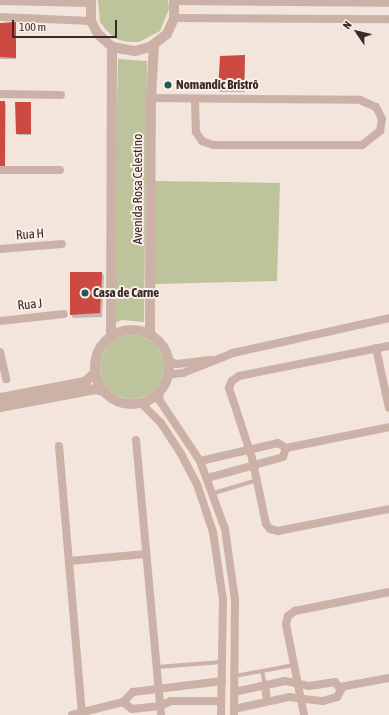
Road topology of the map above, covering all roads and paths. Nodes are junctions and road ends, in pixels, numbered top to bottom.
1 (0, 1) edge
2 (90, 1) edge
3 (175, 1) edge
4 (389, 4) edge
5 (0, 17) edge
6 (174, 18) junction
7 (389, 19) edge
8 (91, 21) junction
9 (154, 44) junction
10 (112, 47) junction
11 (0, 94) edge
12 (61, 95) dead end
13 (151, 98) junction
14 (195, 98) junction
15 (0, 170) edge
16 (60, 170) dead end
17 (62, 244) dead end
18 (0, 249) edge
19 (64, 314) dead end
20 (389, 318) edge
21 (0, 321) edge
22 (150, 334) junction
23 (111, 337) junction
24 (389, 346) edge
25 (376, 348) junction
26 (0, 352) edge
27 (213, 360) junction
28 (169, 361) junction
29 (95, 373) junction
30 (168, 375) junction
31 (6, 379) dead end
32 (104, 391) junction
33 (159, 393) junction
34 (0, 398) edge
35 (141, 403) junction
36 (0, 407) edge
37 (389, 408) edge
38 (389, 427) edge
39 (136, 440) dead end
40 (58, 446) dead end
41 (286, 448) junction
42 (249, 449) junction
43 (224, 456) junction
44 (200, 461) junction
45 (254, 464) junction
46 (227, 471) junction
47 (208, 478) junction
48 (258, 480) junction
49 (214, 493) junction
50 (389, 509) edge
51 (221, 513) junction
52 (209, 516) junction
53 (146, 554) junction
54 (69, 561) junction
55 (389, 592) edge
56 (223, 619) junction
57 (235, 619) junction
58 (222, 662) junction
59 (294, 665) junction
60 (156, 667) junction
61 (262, 671) junction
62 (234, 676) junction
63 (389, 678) edge
64 (222, 681) junction
65 (195, 683) junction
66 (298, 683) junction
67 (265, 685) junction
68 (340, 687) junction
69 (158, 688) junction
70 (234, 692) junction
71 (301, 698) junction
72 (197, 699) junction
73 (221, 701) junction
74 (267, 701) junction
75 (123, 702) junction
76 (160, 706) junction
77 (234, 712) edge
78 (82, 714) edge
79 (72, 715) edge
80 (161, 715) edge
81 (221, 715) edge
82 (304, 715) edge

1 - 2 street
2 - 8 street
3 - 4 street
3 - 6 street
5 - 8 street
6 - 7 street
6 - 9 street
8 - 10 street
9 - 10 street
9 - 13 street, Avenida Rosa Celestino
10 - 23 street, Avenida Rosa Celestino
11 - 12 street
13 - 14 street
13 - 22 street, Avenida Rosa Celestino
14 - 14 street
15 - 16 street
17 - 18 street, Rua H
19 - 21 street, Rua J
20 - 27 street
22 - 23 street
22 - 28 street
23 - 29 street
24 - 25 street
25 - 37 street
25 - 42 street
26 - 31 street
27 - 28 street
27 - 30 street
28 - 30 street
29 - 32 street
29 - 34 street
30 - 33 street
32 - 35 street
32 - 36 street
33 - 35 street
33 - 44 street
35 - 52 street
38 - 41 street
39 - 53 street
40 - 54 street
41 - 42 street
41 - 45 street
42 - 43 street
42 - 45 street
43 - 44 street
43 - 46 street
44 - 47 street
45 - 46 street
45 - 48 street
46 - 47 street
47 - 49 street
48 - 49 lane
48 - 50 street
49 - 51 street
51 - 52 street
51 - 57 street
52 - 56 street
53 - 54 street
53 - 60 street
54 - 78 street
55 - 59 street
56 - 57 street
56 - 58 street
57 - 62 street
58 - 60 lane
58 - 64 street
59 - 61 lane
59 - 66 street
60 - 69 street
61 - 62 lane
61 - 67 lane
62 - 70 street
63 - 68 street
64 - 65 street
64 - 73 street
65 - 69 street
65 - 72 street
66 - 67 street
66 - 68 street
66 - 71 street
67 - 70 street
67 - 74 street
68 - 71 street
69 - 75 street
69 - 76 street
70 - 77 street
71 - 74 street
71 - 82 street
72 - 73 street
72 - 76 street
73 - 81 street
74 - 77 street
75 - 76 street
75 - 78 street
76 - 80 street
78 - 79 street

